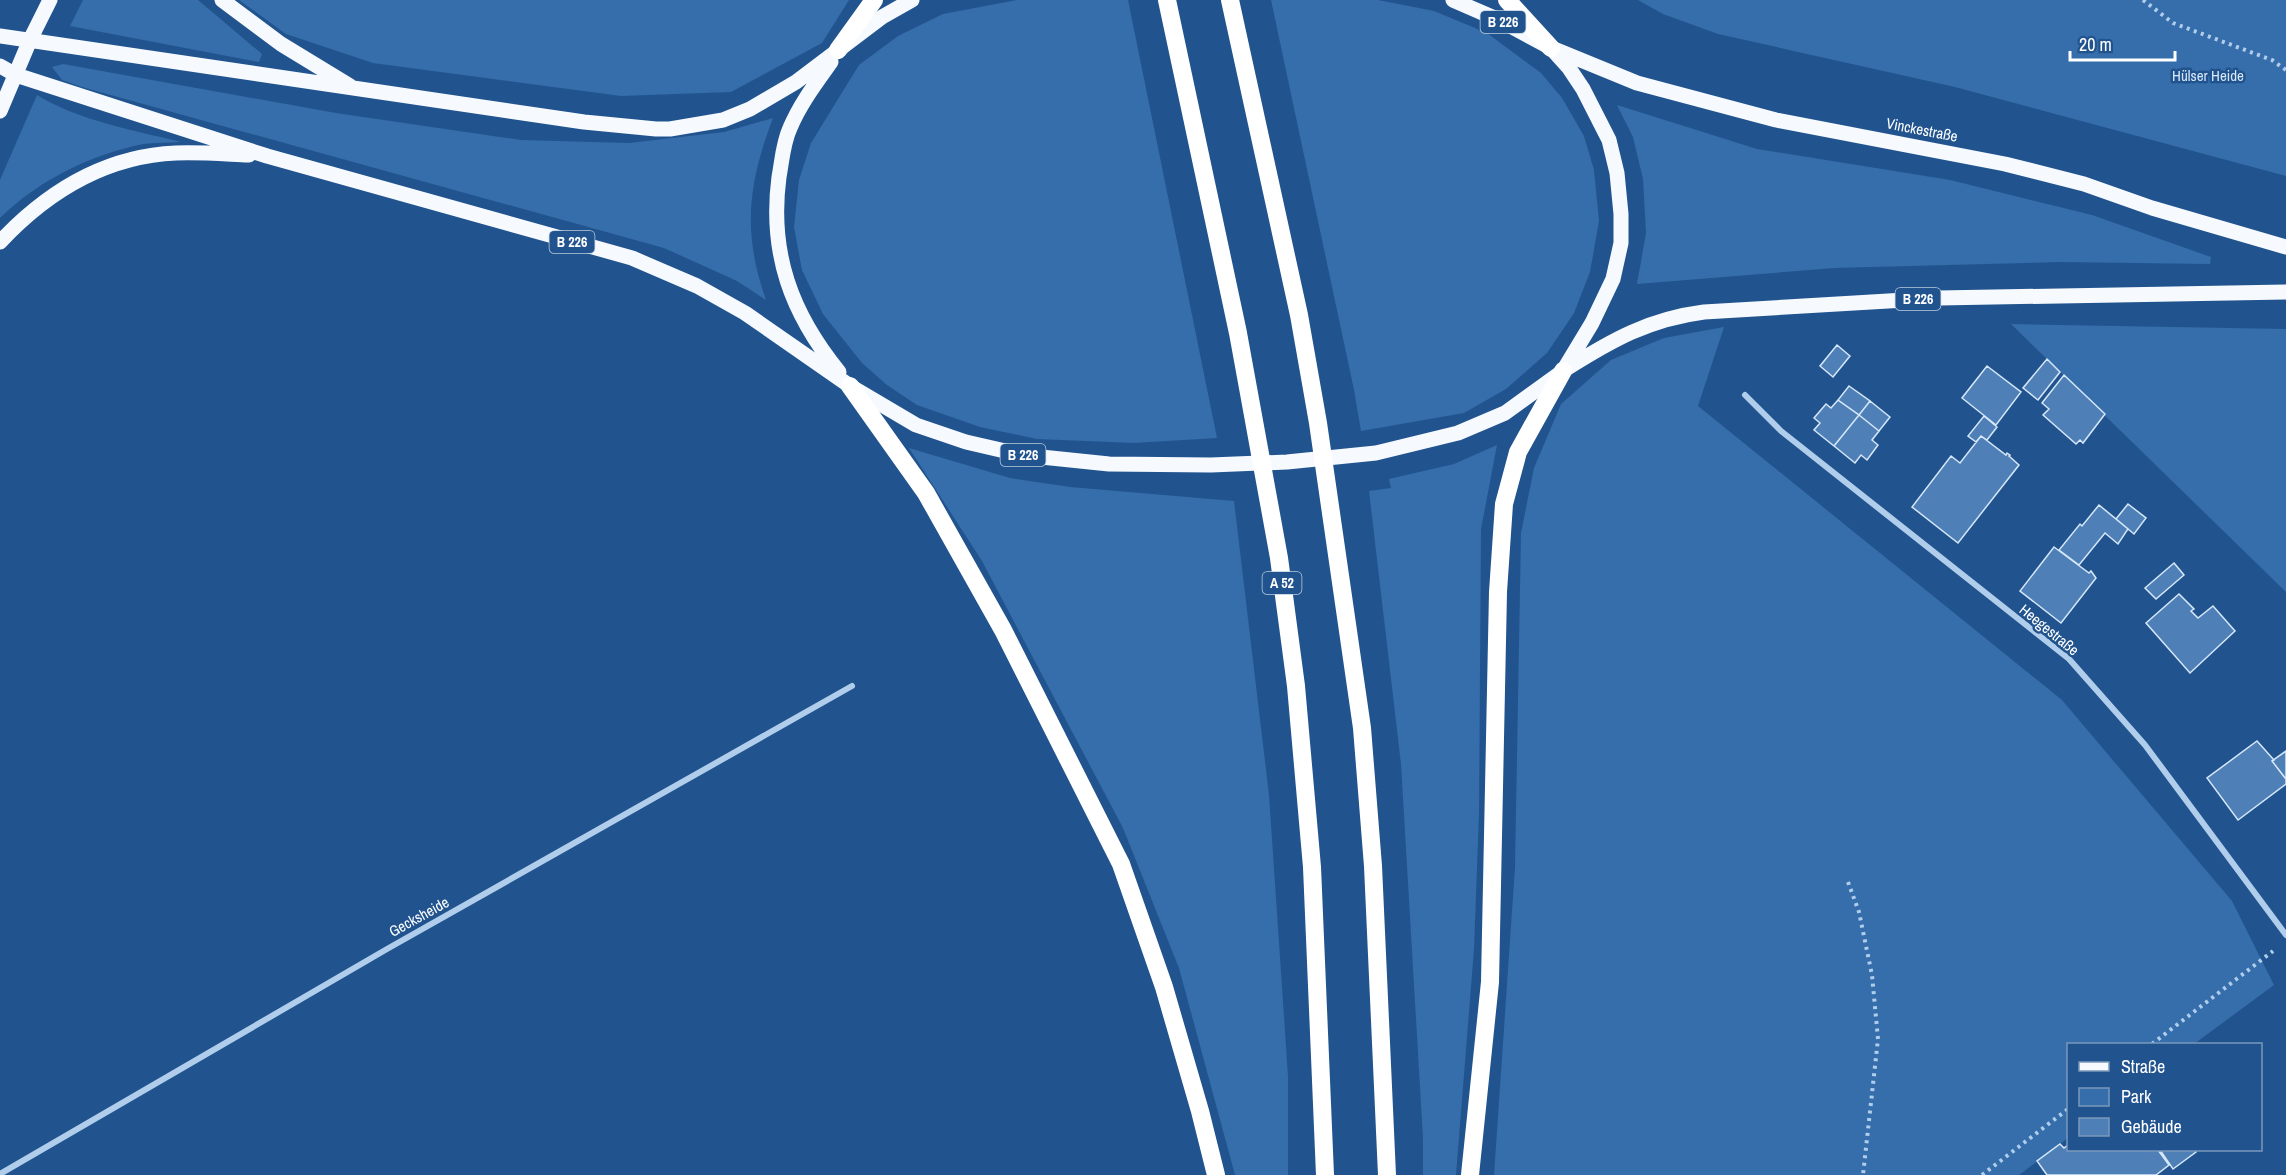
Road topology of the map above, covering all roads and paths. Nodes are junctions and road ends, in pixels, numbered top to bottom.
1 (50, 0) edge
2 (222, 0) edge
3 (874, 0) edge
4 (912, 0) edge
5 (1167, 0) edge
6 (1230, 0) edge
7 (1453, 0) edge
8 (1508, 0) edge
9 (2143, 0) edge
10 (0, 36) edge
11 (30, 40) junction
12 (1551, 48) junction
13 (838, 50) junction
14 (0, 66) edge
15 (2286, 70) edge
16 (16, 75) junction
17 (355, 89) junction
18 (0, 111) edge
19 (267, 156) junction
20 (0, 242) edge
21 (2286, 247) edge
22 (2286, 292) edge
23 (1563, 371) junction
24 (850, 386) junction
25 (1745, 395) dead end
26 (852, 686) dead end
27 (1848, 882) dead end
28 (2286, 934) edge
29 (2278, 948) dead end
30 (2153, 1043) edge
31 (2067, 1110) edge
32 (0, 1174) edge
33 (1216, 1175) edge
34 (1325, 1175) edge
35 (1387, 1175) edge
36 (1470, 1175) edge
37 (1863, 1175) edge
38 (1982, 1175) edge

1 - 11 main road
2 - 17 main road
3 - 13 highway
4 - 13 main road
5 - 34 highway, A 52
6 - 35 highway
7 - 12 main road, B 226
8 - 12 highway
9 - 15 path
10 - 11 main road
11 - 16 main road
11 - 17 main road
12 - 21 main road, Vinckestraße / B 226
12 - 23 main road
13 - 17 main road
13 - 24 main road
14 - 16 main road, B 226
16 - 18 main road
16 - 19 main road, B 226
19 - 20 main road
19 - 24 main road, B 226
22 - 23 main road, B 226
23 - 24 main road, B 226
23 - 36 highway
24 - 33 highway
25 - 28 street, Heegestraße
26 - 32 street, Gecksheide
27 - 37 path
29 - 30 path
31 - 38 path

